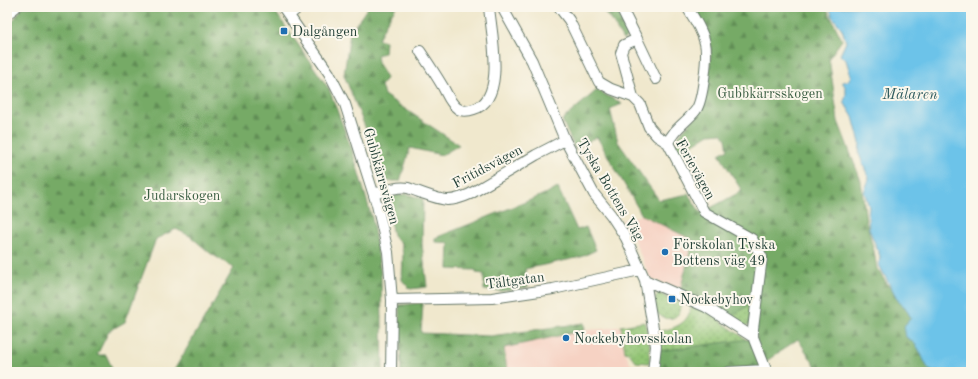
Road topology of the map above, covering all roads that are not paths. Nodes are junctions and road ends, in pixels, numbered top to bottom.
1 (16, 7) edge
2 (298, 7) edge
3 (488, 7) edge
4 (502, 7) edge
5 (559, 7) edge
6 (621, 7) edge
7 (687, 7) edge
8 (286, 11) edge
9 (7, 14) edge
10 (637, 39) junction
11 (420, 51) dead end
12 (656, 78) dead end
13 (633, 97) junction
14 (565, 140) junction
15 (668, 143) junction
16 (374, 194) junction
17 (640, 270) junction
18 (645, 280) junction
19 (392, 300) junction
20 (753, 337) junction
21 (766, 371) edge
22 (391, 372) edge
23 (653, 372) edge
24 (728, 372) edge

1 - 9 street
2 - 8 street
3 - 11 street
4 - 14 street, Tyska Bottens Väg
5 - 13 street
6 - 10 street
7 - 15 street
8 - 16 street, Gubbkärrsvägen
10 - 12 street
10 - 13 street, Ferievägen
13 - 15 street, Ferievägen
14 - 16 street, Fritidsvägen
14 - 17 street, Tyska Bottens Väg
15 - 20 street, Ferievägen
16 - 19 street, Gubbkärrsvägen
17 - 18 street, Tyska Bottens Väg
17 - 19 street, Tältgatan
18 - 20 street
18 - 23 street, Tyska Bottens Väg
19 - 22 street, Gubbkärrsvägen
20 - 21 street, Ferievägen
21 - 24 street

